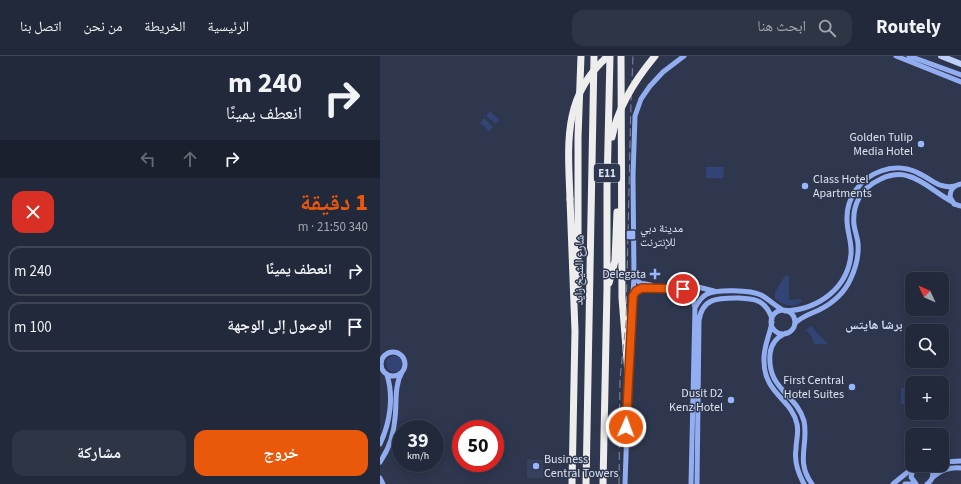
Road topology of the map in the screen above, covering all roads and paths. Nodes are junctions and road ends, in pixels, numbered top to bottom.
1 (580, 56) edge
2 (594, 56) edge
3 (609, 56) edge
4 (621, 56) edge
5 (655, 56) edge
6 (684, 56) edge
7 (896, 56) edge
8 (909, 56) edge
9 (941, 56) edge
10 (961, 64) edge
11 (961, 75) edge
12 (961, 82) edge
13 (621, 156) junction
14 (961, 180) edge
15 (957, 185) edge
16 (953, 202) junction
17 (961, 206) edge
18 (607, 218) junction
19 (634, 277) junction
20 (607, 289) junction
21 (717, 291) junction
22 (695, 292) junction
23 (633, 296) junction
24 (695, 308) junction
25 (785, 311) junction
26 (772, 320) junction
27 (795, 322) junction
28 (575, 331) junction
29 (786, 334) junction
30 (380, 353) edge
31 (389, 353) junction
32 (381, 368) edge
33 (402, 372) junction
34 (628, 374) junction
35 (387, 375) junction
36 (380, 444) edge
37 (387, 450) junction
38 (961, 461) edge
39 (380, 462) edge
40 (949, 462) edge
41 (961, 468) edge
42 (380, 469) edge
43 (908, 472) edge
44 (912, 472) edge
45 (380, 478) edge
46 (931, 481) edge
47 (383, 484) edge
48 (572, 484) edge
49 (586, 484) edge
50 (603, 484) edge
51 (625, 484) edge
52 (691, 484) edge
53 (697, 484) edge
54 (804, 484) edge
55 (812, 484) edge
56 (893, 484) edge
57 (905, 484) edge
58 (916, 484) edge
59 (927, 484) edge

1 - 28 highway
2 - 49 highway, شارع الشيخ زايد / E11
3 - 18 highway, E11
3 - 28 highway, bridge
4 - 13 highway
5 - 18 highway, bridge
6 - 19 street
7 - 12 street
8 - 11 street
9 - 10 main road
13 - 20 highway
13 - 34 highway
14 - 15 street
15 - 16 street
15 - 25 street
16 - 17 street
16 - 27 street
18 - 20 highway, E11
19 - 22 street
19 - 23 street
20 - 50 highway, E11
21 - 22 street
21 - 24 street
21 - 25 street
22 - 23 street
22 - 24 street
23 - 34 street
24 - 52 street
25 - 26 street
25 - 27 street
26 - 29 street
26 - 53 street
26 - 54 street
27 - 29 street
28 - 48 highway
29 - 55 street
30 - 31 street
31 - 32 street
31 - 33 street
32 - 35 street
33 - 35 street
33 - 37 street
34 - 51 street
35 - 36 street
37 - 39 street
37 - 42 street
38 - 40 street
41 - 46 street
43 - 56 street
44 - 58 street
45 - 47 street
46 - 59 street
57 - 58 street

